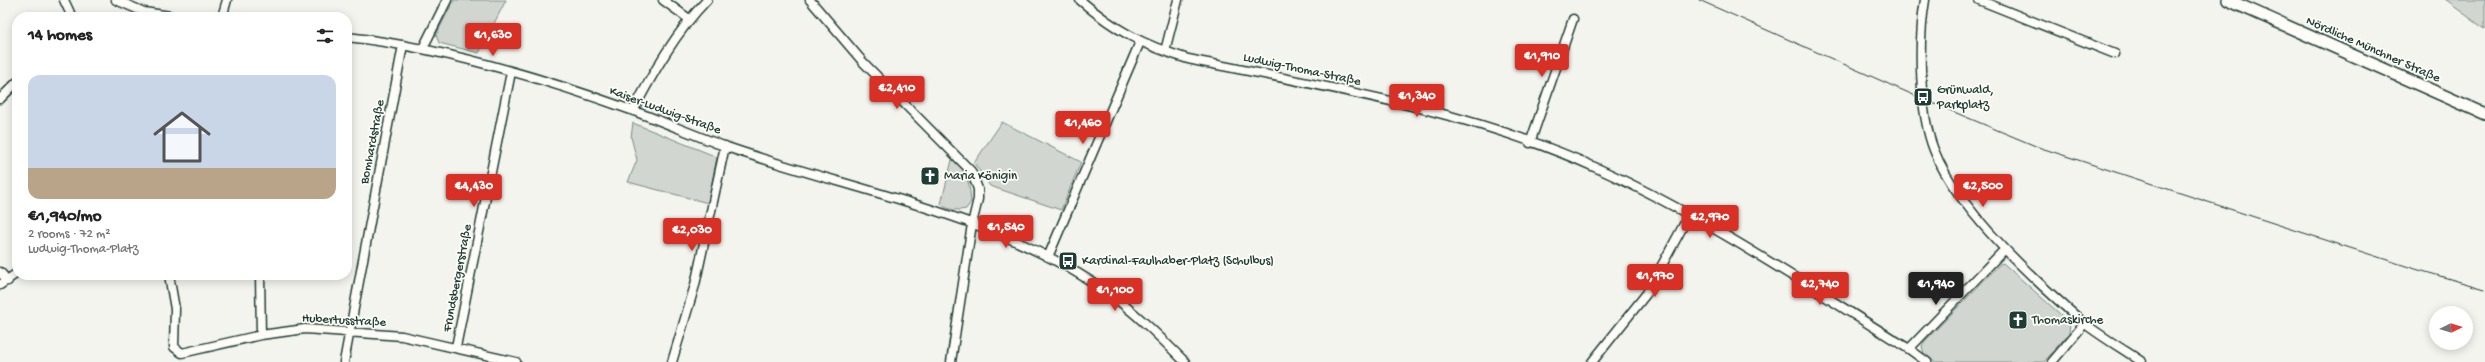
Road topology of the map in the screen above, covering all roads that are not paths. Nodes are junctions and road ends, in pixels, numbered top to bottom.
1 (64, 0) edge
2 (116, 0) edge
3 (227, 0) edge
4 (447, 0) edge
5 (663, 0) edge
6 (708, 0) edge
7 (810, 0) edge
8 (1080, 0) edge
9 (1178, 0) edge
10 (1925, 0) edge
11 (1979, 0) edge
12 (2228, 0) edge
13 (70, 12) edge
14 (144, 12) edge
15 (223, 12) edge
16 (689, 19) junction
17 (1572, 19) dead end
18 (352, 38) edge
19 (1140, 42) junction
20 (402, 45) junction
21 (423, 48) junction
22 (1165, 51) junction
23 (2115, 54) dead end
24 (511, 72) junction
25 (12, 87) edge
26 (0, 99) edge
27 (632, 111) junction
28 (2485, 114) edge
29 (1530, 143) junction
30 (725, 146) junction
31 (1689, 215) junction
32 (972, 224) junction
33 (2005, 249) junction
34 (1048, 257) junction
35 (0, 272) edge
36 (12, 277) edge
37 (170, 280) edge
38 (260, 280) edge
39 (8, 281) junction
40 (0, 285) edge
41 (2085, 323) junction
42 (349, 332) junction
43 (261, 335) junction
44 (456, 347) junction
45 (1908, 349) junction
46 (344, 362) edge
47 (516, 362) edge
48 (672, 362) edge
49 (951, 362) edge
50 (1185, 362) edge
51 (1592, 362) edge
52 (1927, 362) edge
53 (2052, 362) edge
54 (2142, 362) edge

1 - 13 street
2 - 14 street
3 - 15 street
4 - 21 street
5 - 16 street
6 - 16 street
7 - 32 street
8 - 19 street, Ludwig-Thoma-Straße
9 - 22 street
10 - 33 street
11 - 23 street
12 - 28 main road, Nördliche Münchner Straße
16 - 27 street
17 - 29 street
18 - 20 street, Kaiser-Ludwig-Straße
19 - 22 street, Ludwig-Thoma-Straße
19 - 34 street
20 - 21 street, Kaiser-Ludwig-Straße
20 - 42 street, Bomhardstraße
21 - 24 street, Kaiser-Ludwig-Straße
22 - 29 street, Ludwig-Thoma-Straße
24 - 27 street, Kaiser-Ludwig-Straße
24 - 44 street, Frundsbergerstraße
25 - 26 street
27 - 30 street, Kaiser-Ludwig-Straße
29 - 31 street, Ludwig-Thoma-Straße
30 - 32 street, Kaiser-Ludwig-Straße
30 - 48 street
31 - 45 street, Ludwig-Thoma-Straße
31 - 51 street
32 - 34 street, Kaiser-Ludwig-Straße
32 - 49 street
33 - 41 street
33 - 45 street
34 - 50 street, Kaiser-Ludwig-Straße
35 - 39 street
36 - 39 street
37 - 43 street, Hubertusstraße
38 - 43 street
39 - 40 street
41 - 53 street
41 - 54 street
42 - 43 street, Hubertusstraße
42 - 44 street, Hubertusstraße
42 - 46 street, Bomhardstraße
44 - 47 street, Hubertusstraße
45 - 52 street, Ludwig-Thoma-Straße

